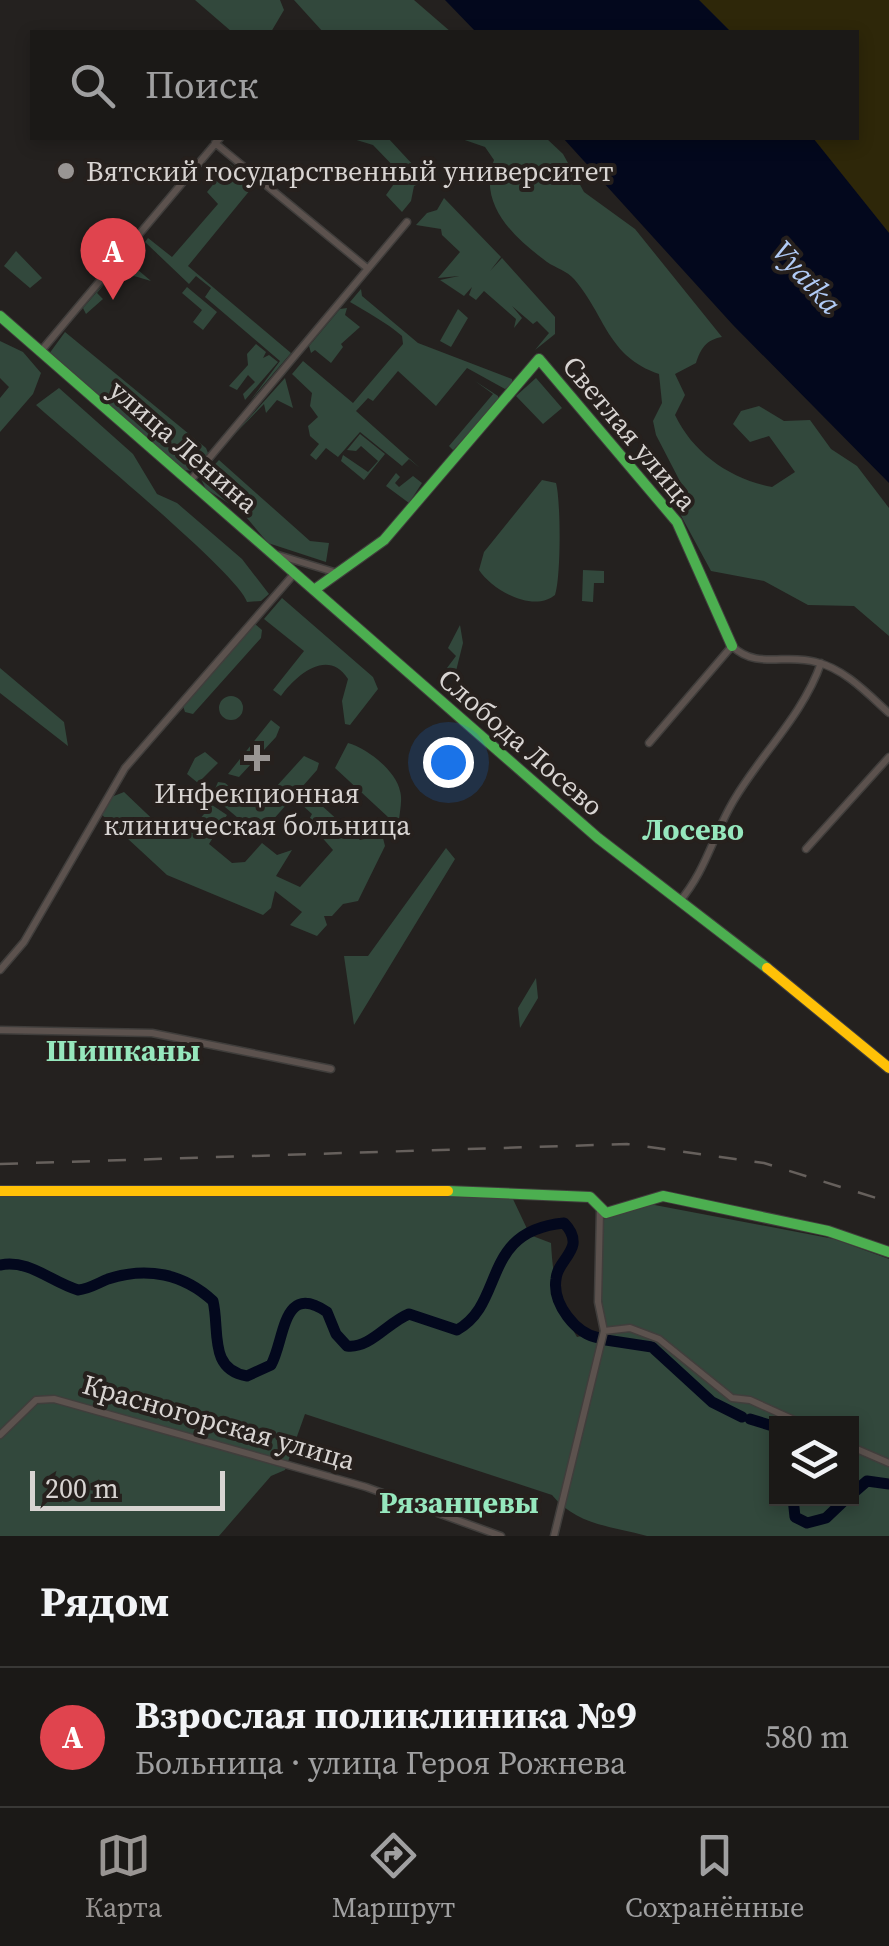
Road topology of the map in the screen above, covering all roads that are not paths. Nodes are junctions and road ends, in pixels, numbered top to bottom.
1 (218, 140) edge
2 (407, 222) dead end
3 (367, 268) junction
4 (0, 316) edge
5 (40, 352) junction
6 (190, 481) junction
7 (274, 554) junction
8 (334, 572) junction
9 (295, 573) junction
10 (314, 590) junction
11 (338, 612) joint
12 (732, 646) junction
13 (821, 663) junction
14 (889, 713) edge
15 (648, 743) dead end
16 (889, 757) edge
17 (806, 849) dead end
18 (678, 903) junction
19 (0, 970) edge
20 (0, 1030) edge
21 (889, 1068) edge
22 (331, 1069) dead end
23 (0, 1191) edge
24 (600, 1211) junction
25 (889, 1252) edge
26 (604, 1331) junction
27 (786, 1416) edge
28 (0, 1435) edge
29 (859, 1450) edge
30 (889, 1464) edge
31 (501, 1536) edge
32 (554, 1536) edge

1 - 3 street
1 - 5 street
2 - 3 street
3 - 6 street
4 - 5 street, улица Ленина
5 - 6 street, улица Ленина
6 - 7 street, улица Ленина
7 - 8 street
7 - 9 street, улица Ленина
8 - 10 street
8 - 12 street, Светлая улица
9 - 10 street, улица Ленина
9 - 19 street
10 - 11 street, улица Ленина
11 - 18 street, Слобода Лосево
12 - 13 street
12 - 15 street
13 - 14 street
13 - 18 street
16 - 17 street
18 - 21 street, Слобода Лосево
20 - 22 street
23 - 24 street
24 - 25 street
24 - 26 street
26 - 27 street
26 - 32 street
28 - 31 street, Красногорская улица
29 - 30 street

